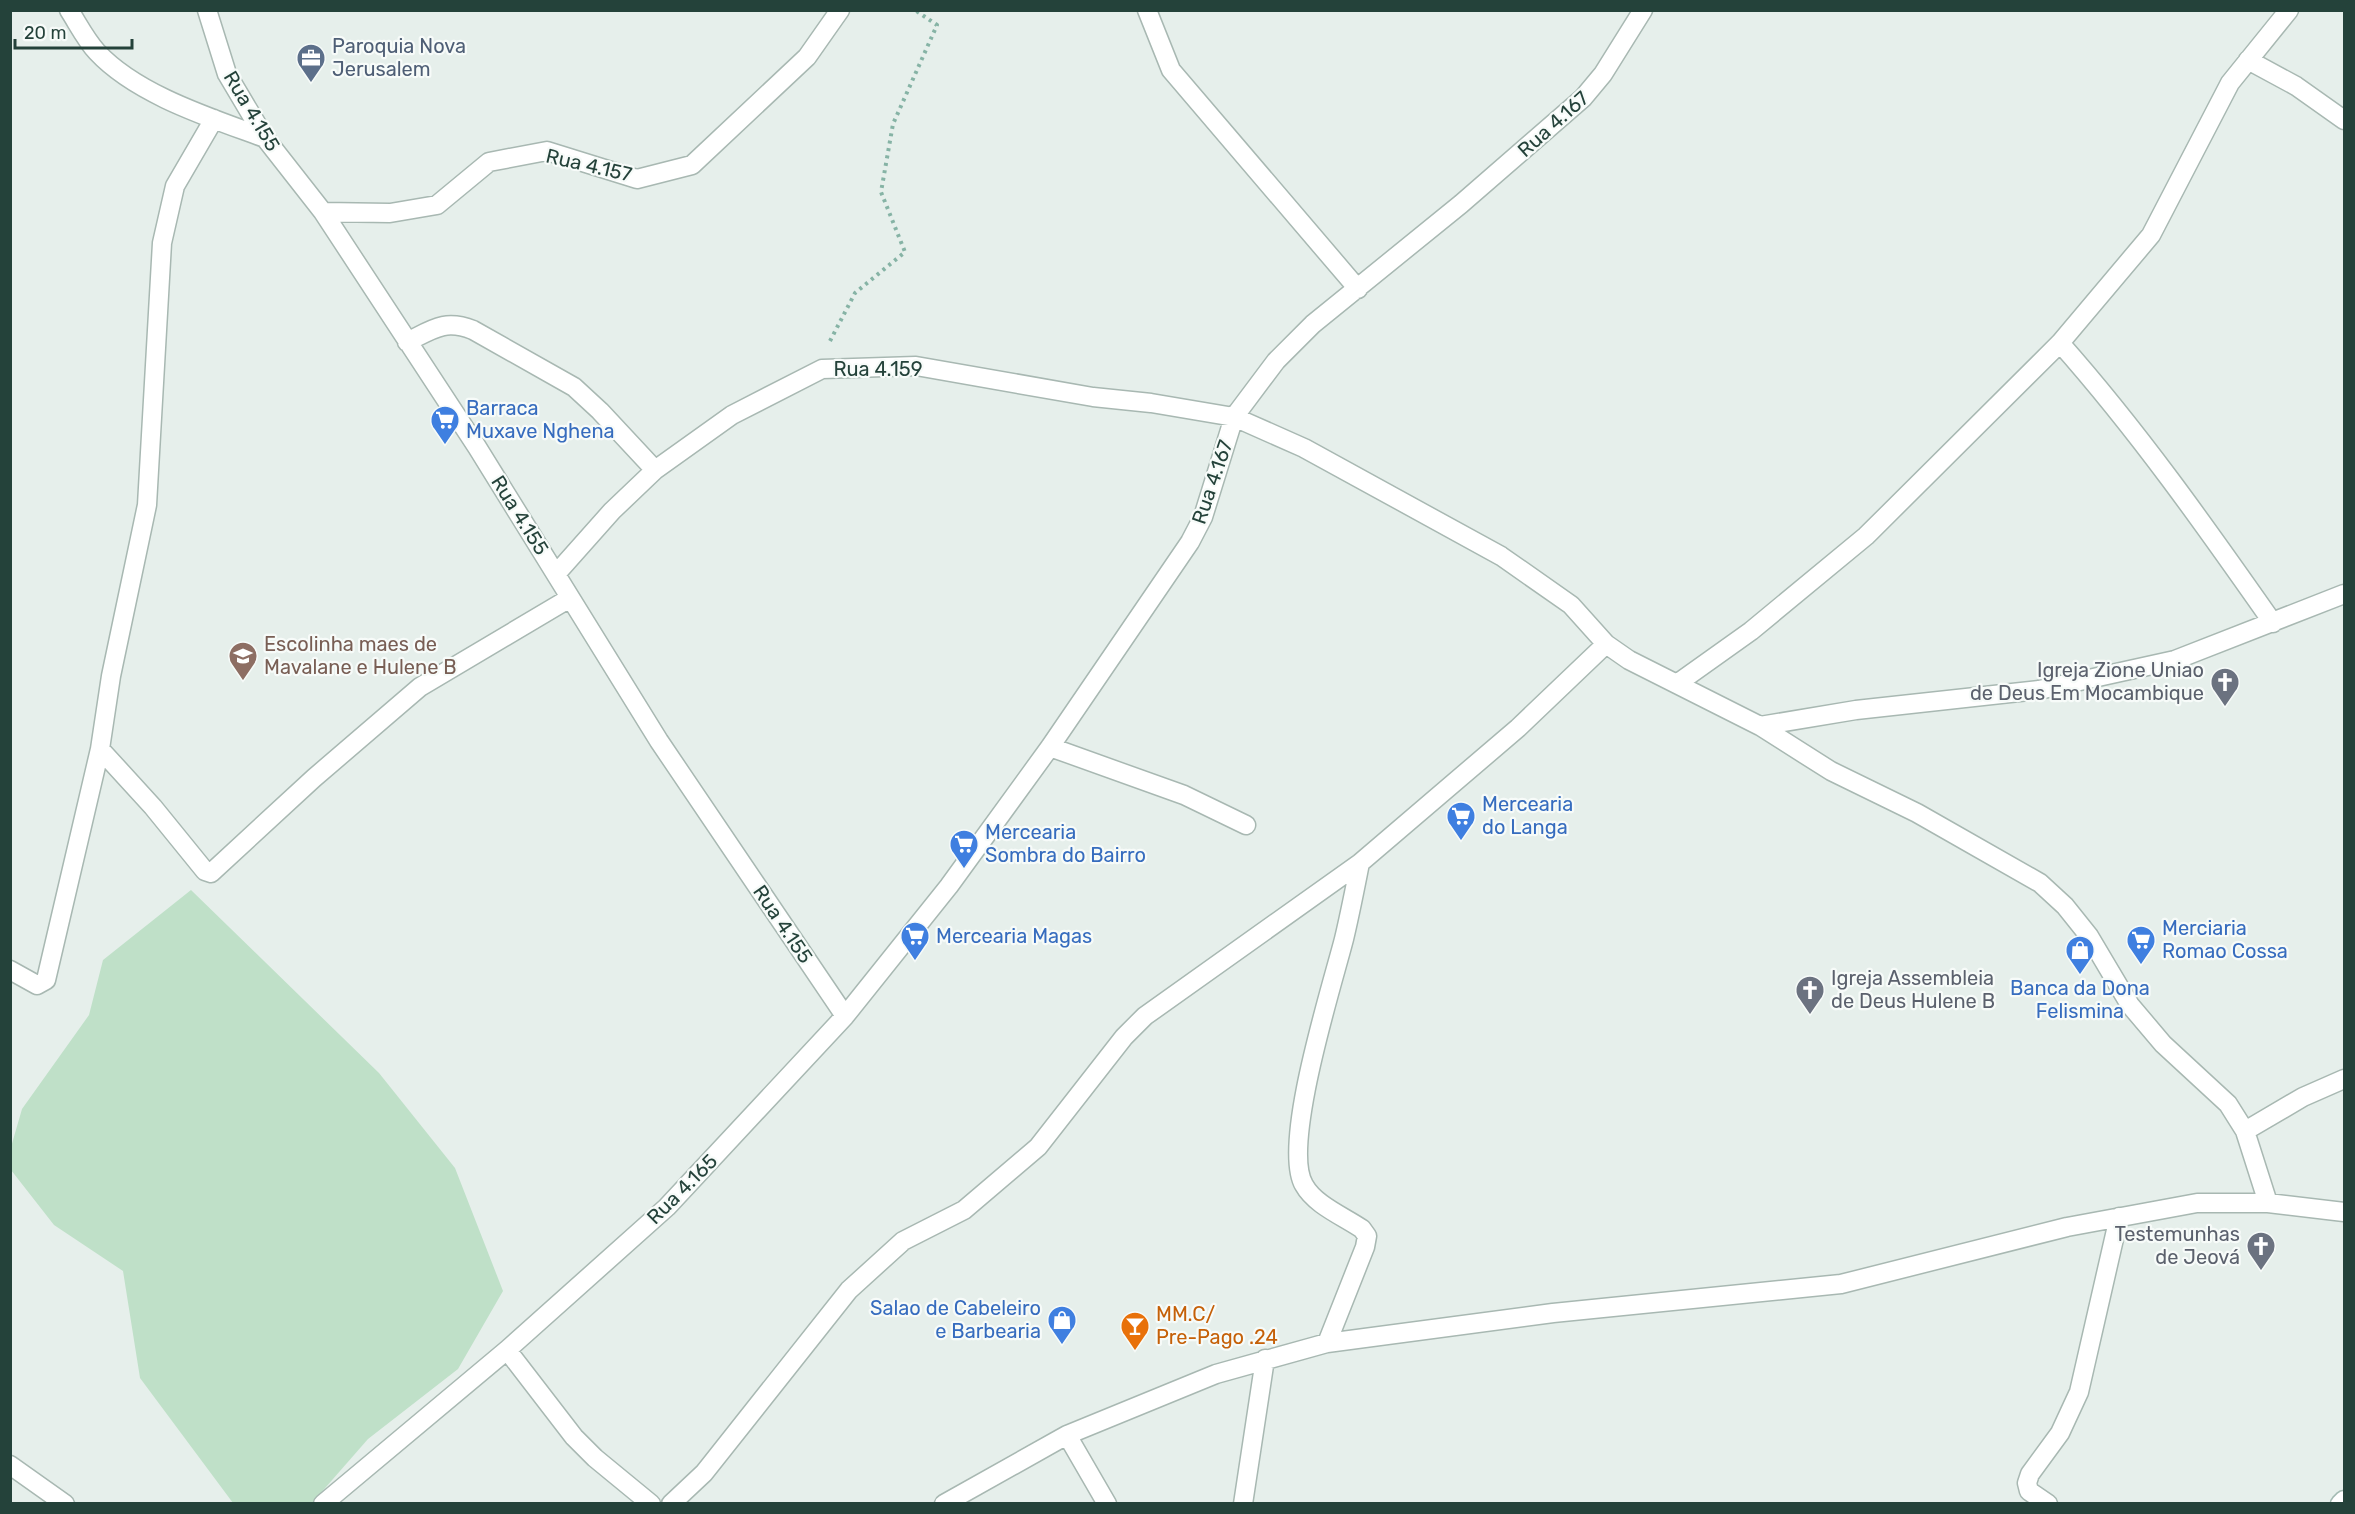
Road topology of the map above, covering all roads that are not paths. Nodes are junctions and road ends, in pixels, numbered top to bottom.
1 (69, 10) edge
2 (207, 10) edge
3 (840, 10) edge
4 (1147, 10) edge
5 (1643, 10) edge
6 (2289, 10) edge
7 (2248, 60) junction
8 (213, 119) junction
9 (2344, 120) edge
10 (265, 138) junction
11 (323, 212) junction
12 (1358, 289) junction
13 (407, 342) junction
14 (2060, 343) junction
15 (1234, 417) junction
16 (655, 470) junction
17 (556, 573) junction
18 (2344, 594) edge
19 (570, 597) junction
20 (2273, 623) junction
21 (1606, 644) junction
22 (1678, 683) junction
23 (1761, 726) junction
24 (1050, 747) junction
25 (100, 748) junction
26 (1245, 825) dead end
27 (1360, 863) junction
28 (10, 970) edge
29 (845, 1016) junction
30 (2344, 1079) edge
31 (2245, 1131) junction
32 (2268, 1203) junction
33 (2341, 1216) edge
34 (2119, 1217) junction
35 (1327, 1343) junction
36 (507, 1350) junction
37 (1265, 1359) junction
38 (1067, 1435) junction
39 (10, 1464) edge
40 (2344, 1500) edge
41 (65, 1503) edge
42 (323, 1503) edge
43 (650, 1503) edge
44 (671, 1503) edge
45 (944, 1503) edge
46 (1107, 1503) edge
47 (1244, 1503) edge
48 (2048, 1503) edge
49 (2340, 1503) edge

1 - 8 street
2 - 10 street, Rua 4.155
3 - 11 street, Rua 4.157
4 - 12 street
5 - 12 street, Rua 4.167
6 - 7 street
7 - 9 street
7 - 14 street
8 - 10 street
8 - 25 street
10 - 11 street, Rua 4.155
11 - 13 street, Rua 4.155
12 - 15 street, Rua 4.167
13 - 16 street
13 - 17 street, Rua 4.155
14 - 20 street
14 - 22 street
15 - 16 street, Rua 4.159
15 - 21 street, Rua 4.159
15 - 24 street, Rua 4.167
16 - 17 street, Rua 4.159
17 - 19 street, Rua 4.155
18 - 20 street
19 - 25 street
19 - 29 street, Rua 4.155
20 - 23 street
21 - 22 street, Rua 4.159
21 - 27 street
22 - 23 street, Rua 4.159
23 - 31 street, Rua 4.159
24 - 26 street
24 - 29 street, Rua 4.167
25 - 28 street
27 - 35 street
27 - 44 street
29 - 36 street, Rua 4.165
30 - 31 street
31 - 32 street, Rua 4.159
32 - 33 street
32 - 34 street
34 - 35 street
34 - 48 street
35 - 37 street
36 - 42 street, Rua 4.165
36 - 43 street
37 - 38 street
37 - 47 street
38 - 45 street
38 - 46 street
39 - 41 street
40 - 49 street

